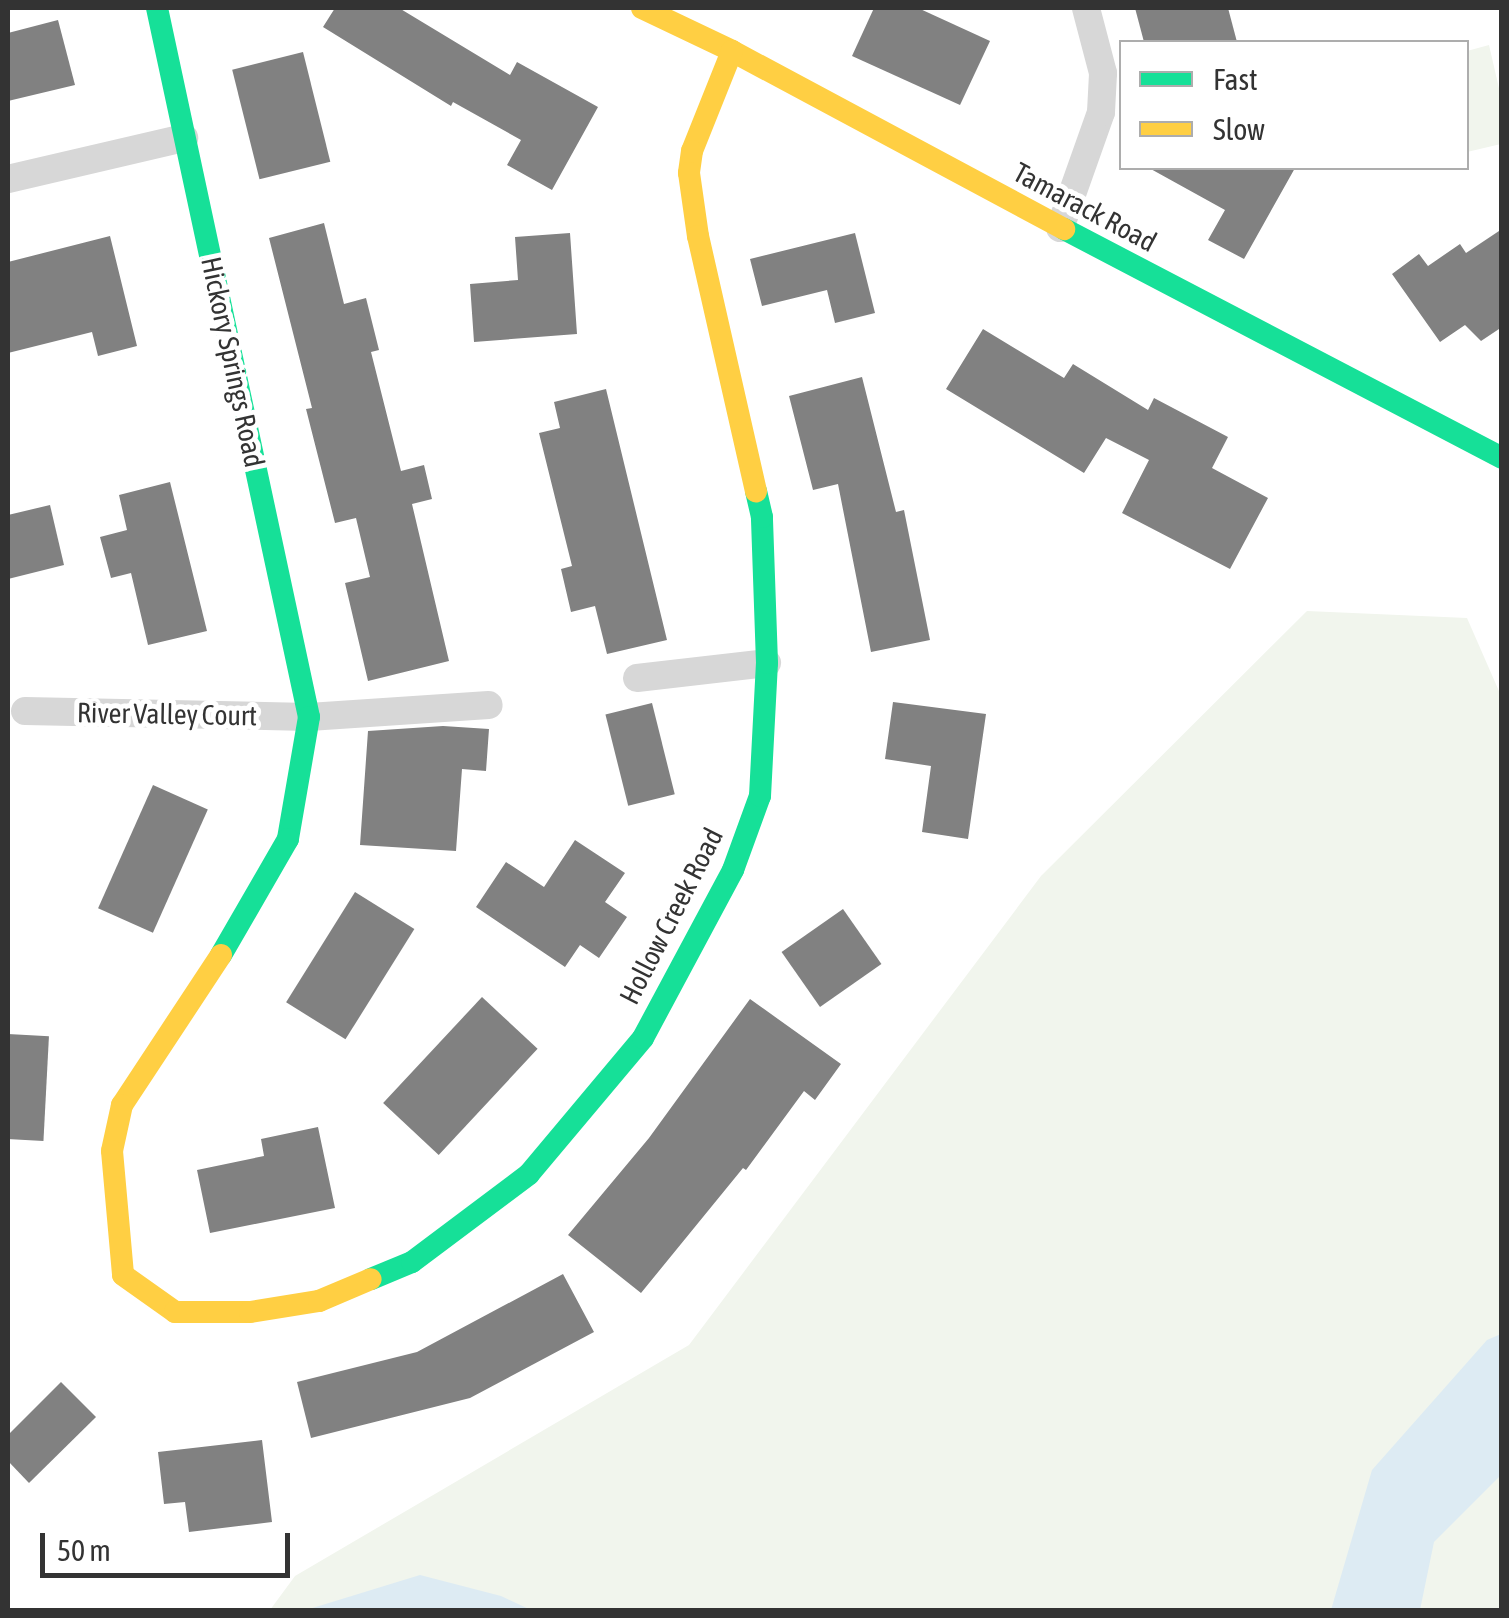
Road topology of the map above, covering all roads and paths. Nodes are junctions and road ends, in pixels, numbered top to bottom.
1 (157, 8) edge
2 (642, 8) edge
3 (1086, 8) edge
4 (732, 51) junction
5 (184, 138) junction
6 (8, 179) edge
7 (1060, 228) junction
8 (1502, 458) edge
9 (767, 663) junction
10 (637, 678) dead end
11 (490, 705) dead end
12 (25, 711) dead end
13 (309, 717) junction
14 (144, 1290) joint

1 - 5 street, Hickory Springs Road
2 - 4 street, Tamarack Road
3 - 7 street
4 - 7 street, Tamarack Road
4 - 9 street, Hollow Creek Road
5 - 6 street
5 - 13 street, Hickory Springs Road
7 - 8 street, Tamarack Road
9 - 10 street
9 - 14 street, Hollow Creek Road
11 - 13 street
12 - 13 street, River Valley Court
13 - 14 street, Hickory Springs Road

